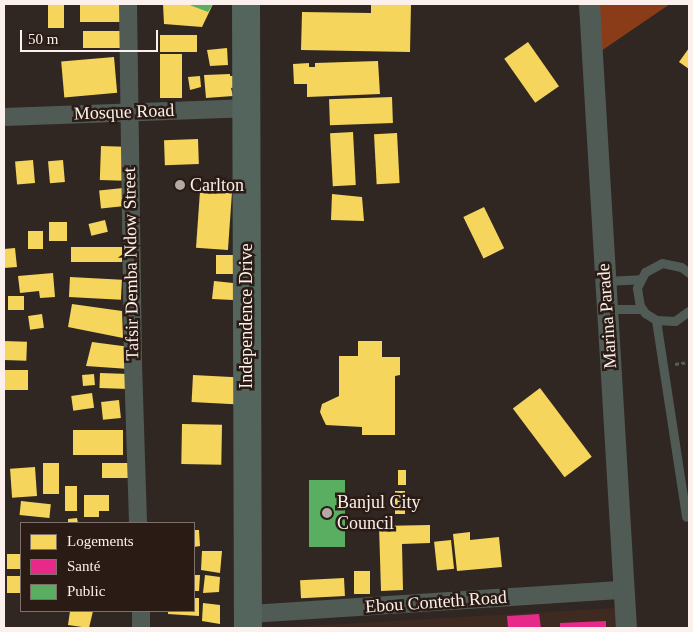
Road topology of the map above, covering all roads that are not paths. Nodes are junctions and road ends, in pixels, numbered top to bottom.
1 (128, 4) edge
2 (246, 4) edge
3 (589, 4) edge
4 (245, 108) junction
5 (129, 110) junction
6 (4, 117) edge
7 (689, 274) edge
8 (640, 280) junction
9 (605, 281) junction
10 (607, 309) junction
11 (642, 309) junction
12 (689, 311) edge
13 (656, 320) junction
14 (686, 518) dead end
15 (138, 522) edge
16 (623, 590) junction
17 (141, 612) edge
18 (248, 621) edge
19 (141, 628) edge
20 (626, 628) edge

1 - 5 street, Tafsir Demba Ndow Street
2 - 4 highway, Independence Drive
3 - 9 street, Marina Parade
4 - 5 street, Mosque Road
4 - 18 highway, Independence Drive
5 - 6 street, Mosque Road
5 - 15 street, Tafsir Demba Ndow Street
7 - 8 lane
8 - 9 lane
8 - 11 lane
9 - 10 street, Marina Parade
10 - 11 lane
10 - 16 street, Marina Parade
11 - 13 lane
12 - 13 lane
13 - 14 lane
16 - 18 street, Ebou Conteth Road
16 - 20 street, Marina Parade
17 - 19 street

